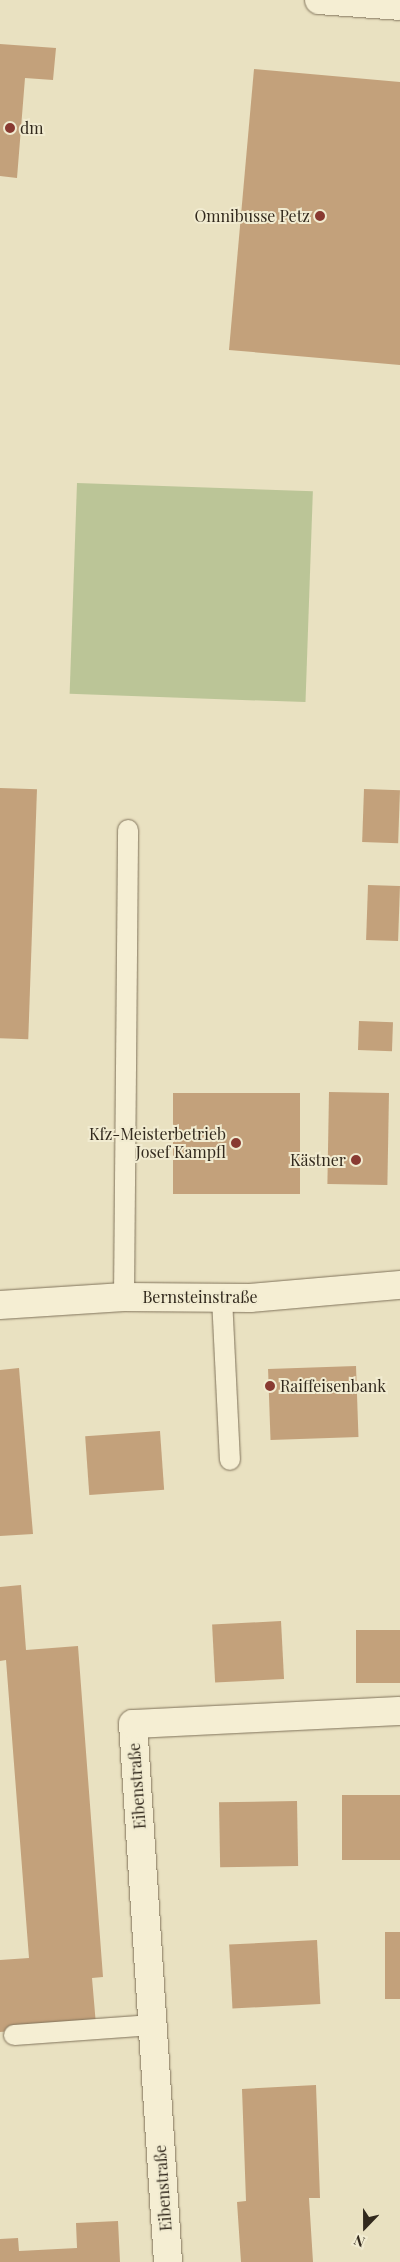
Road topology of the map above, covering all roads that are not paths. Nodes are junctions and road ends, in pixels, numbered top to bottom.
1 (319, 0) edge
2 (400, 6) edge
3 (128, 830) dead end
4 (400, 1285) edge
5 (124, 1297) junction
6 (222, 1298) junction
7 (0, 1306) edge
8 (230, 1460) dead end
9 (400, 1711) edge
10 (152, 2024) junction
11 (14, 2035) dead end
12 (168, 2262) edge

1 - 2 street
3 - 5 lane
4 - 6 street, Bernsteinstraße
5 - 6 street, Bernsteinstraße
5 - 7 street, Bernsteinstraße
6 - 8 lane
9 - 10 street, Eibenstraße
10 - 11 lane
10 - 12 street, Eibenstraße

